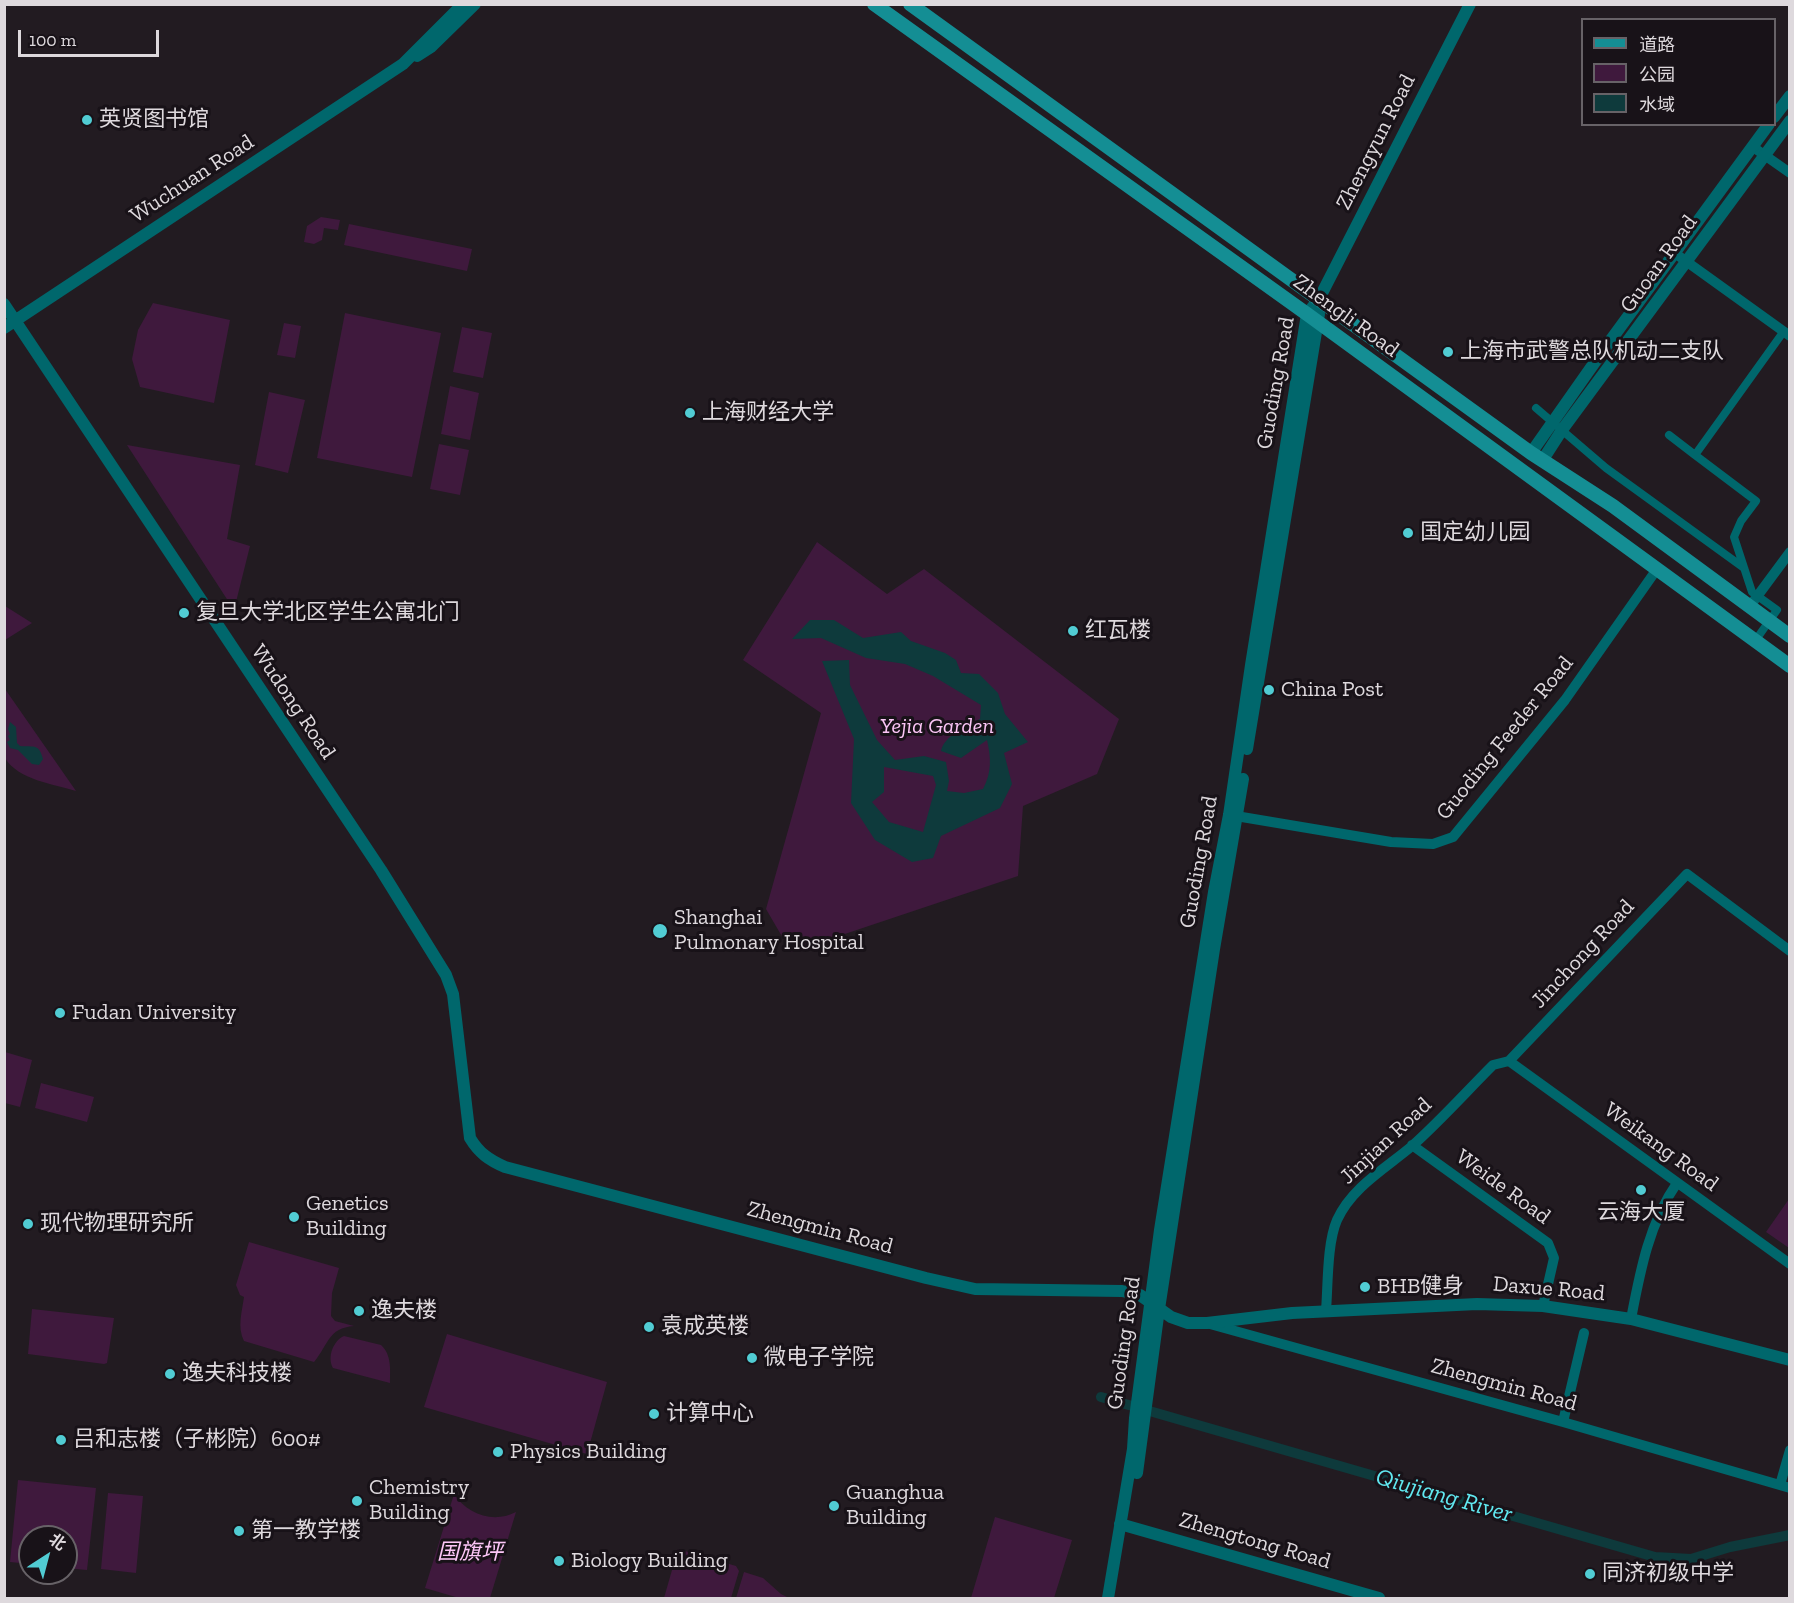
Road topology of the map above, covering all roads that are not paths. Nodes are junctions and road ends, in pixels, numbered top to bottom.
1 (463, 4) edge
2 (475, 4) edge
3 (874, 4) edge
4 (910, 4) edge
5 (1470, 4) edge
6 (403, 64) junction
7 (1790, 96) edge
8 (1776, 114) edge
9 (1790, 121) edge
10 (1768, 126) edge
11 (1754, 147) junction
12 (1765, 155) junction
13 (1790, 173) edge
14 (1676, 254) junction
15 (1687, 261) junction
16 (1319, 299) junction
17 (4, 304) edge
18 (1313, 318) junction
19 (16, 321) junction
20 (4, 328) edge
21 (1787, 333) edge
22 (1536, 408) dead end
23 (1558, 426) junction
24 (1669, 435) dead end
25 (1695, 455) junction
26 (1536, 457) junction
27 (1790, 552) edge
28 (1657, 569) junction
29 (1745, 569) junction
30 (1754, 601) junction
31 (1769, 621) junction
32 (1790, 636) edge
33 (1755, 641) junction
34 (1790, 666) edge
35 (1234, 816) junction
36 (1790, 951) edge
37 (1509, 1061) junction
38 (1412, 1145) junction
39 (477, 1149) joint
40 (1677, 1183) junction
41 (1790, 1264) edge
42 (1155, 1306) junction
43 (1543, 1306) junction
44 (1326, 1311) junction
45 (1631, 1319) junction
46 (1207, 1323) junction
47 (1584, 1333) dead end
48 (1790, 1360) edge
49 (1563, 1422) junction
50 (1790, 1450) edge
51 (1785, 1486) edge
52 (1124, 1525) junction
53 (1108, 1599) edge
54 (1117, 1599) edge
55 (1378, 1599) edge

1 - 6 street, Wuchuan Road
2 - 6 street, Wuchuan Road
3 - 18 main road, Zhengli Road
4 - 16 main road, Zhengli Road
5 - 16 street, Zhengyun Road
6 - 19 street, Wuchuan Road
7 - 8 street
9 - 12 street, Guoan Road
10 - 11 street, Guoan Road
11 - 12 street
11 - 14 street, Guoan Road
12 - 13 street
12 - 15 street, Guoan Road
14 - 15 street
14 - 23 street, Guoan Road
15 - 21 street
15 - 23 street, Guoan Road
16 - 18 street, Guoding Road
16 - 26 main road, Zhengli Road
17 - 19 street, Wudong Road
18 - 28 main road, Zhengli Road
18 - 35 street, Guoding Road
19 - 20 street, Wuchuan Road
19 - 39 street, Wudong Road
21 - 25 street
22 - 23 street
23 - 26 street, Guoan Road
23 - 29 street
24 - 25 street
25 - 29 street
26 - 30 main road, Zhengli Road
27 - 30 street
28 - 33 main road, Zhengli Road
28 - 35 street, Guoding Feeder Road
29 - 30 street
30 - 31 main road, Zhengli Road
31 - 32 main road, Zhengli Road
31 - 33 street
33 - 34 main road, Zhengli Road
35 - 42 street, Guoding Road
36 - 37 street, Jinchong Road
37 - 38 street, Jinjian Road
37 - 40 street, Weikang Road
38 - 43 street, Weide Road
38 - 44 street, Jinjian Road
39 - 42 street, Zhengmin Road
40 - 41 street, Weikang Road
40 - 45 street
42 - 46 street, Daxue Road
42 - 52 street, Guoding Road
43 - 44 street, Daxue Road
43 - 45 street, Daxue Road
44 - 46 street, Daxue Road
45 - 48 street, Daxue Road
46 - 49 street, Zhengmin Road
47 - 49 street
49 - 51 street, Zhengmin Road
50 - 51 street
52 - 53 street, Guoding Road
52 - 54 street, Guoding Road
52 - 55 street, Zhengtong Road

